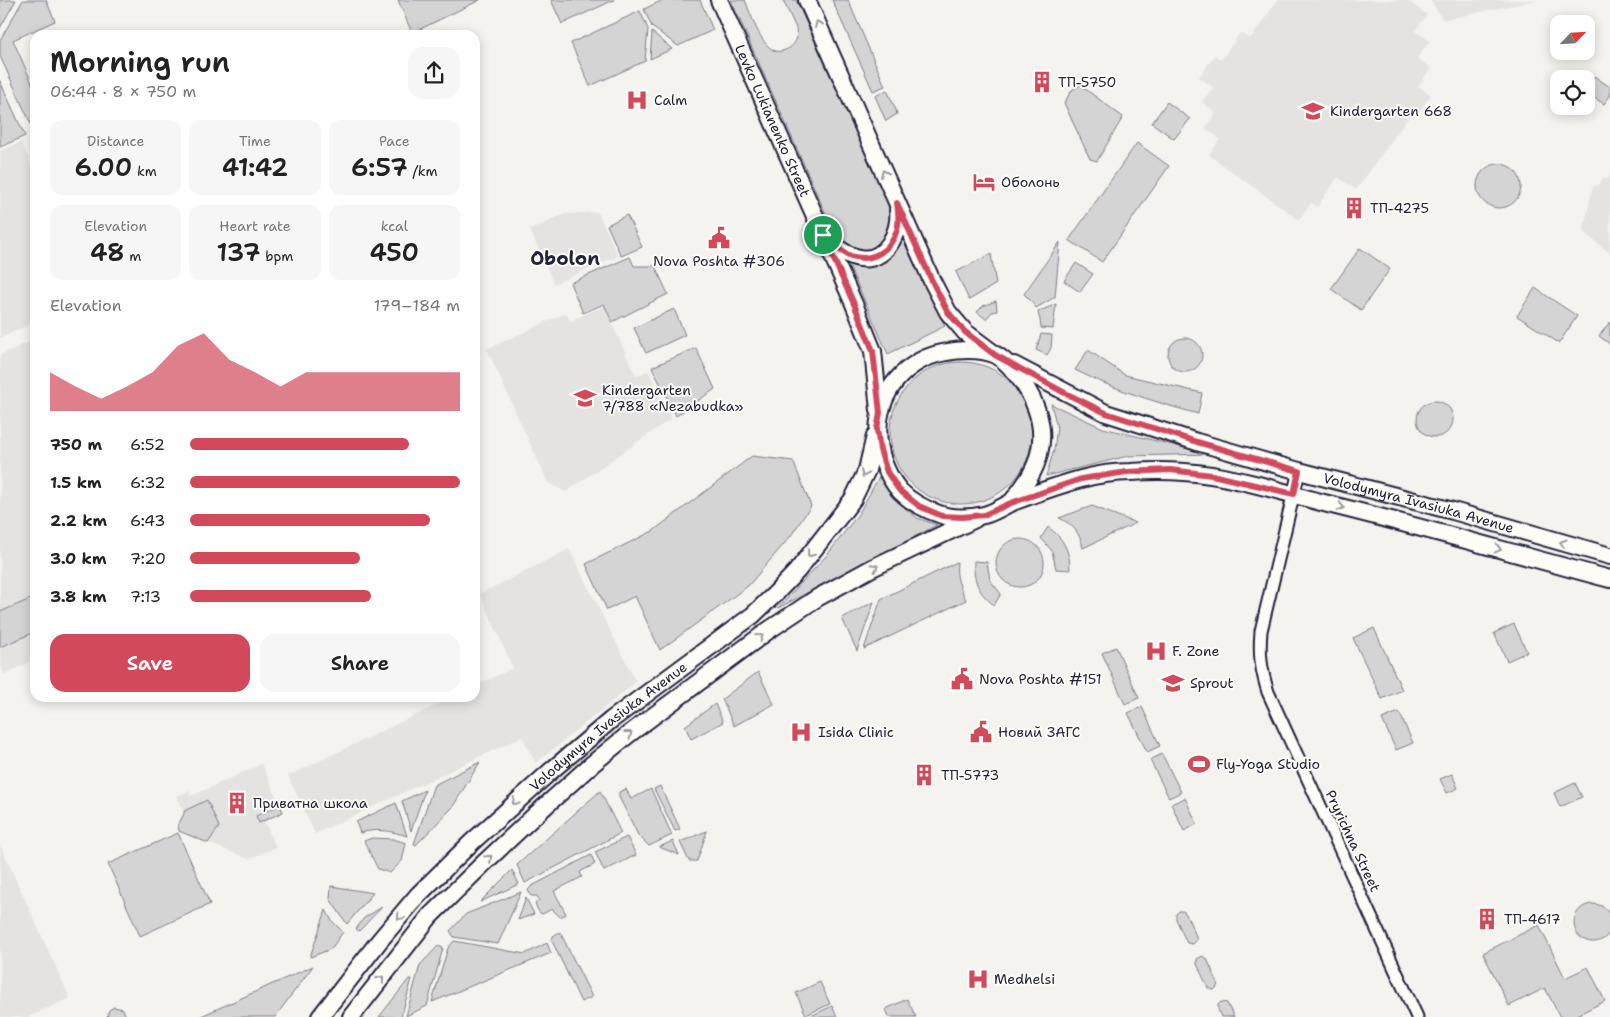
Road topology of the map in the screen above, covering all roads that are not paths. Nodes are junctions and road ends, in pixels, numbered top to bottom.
1 (718, 0) edge
2 (807, 0) edge
3 (897, 203) junction
4 (823, 235) junction
5 (1000, 358) junction
6 (878, 421) junction
7 (1299, 471) junction
8 (1294, 494) junction
9 (1011, 503) junction
10 (984, 515) junction
11 (1610, 556) edge
12 (1610, 580) edge
13 (320, 1017) edge
14 (351, 1017) edge
15 (1417, 1017) edge

1 - 4 main road, Levko Lukianenko Street
3 -> 2 main road
3 - 4 main road
3 - 5 main road
4 - 6 main road, Levko Lukianenko Street
5 - 6 main road
5 - 7 main road, Volodymyra Ivasiuka Avenue
5 - 9 main road
6 - 10 main road
6 -> 13 main road, Volodymyra Ivasiuka Avenue
7 - 8 street, Pryrichna Street
11 -> 7 main road, Volodymyra Ivasiuka Avenue
8 - 9 main road, Volodymyra Ivasiuka Avenue
8 -> 12 main road, Volodymyra Ivasiuka Avenue
8 - 15 street, Pryrichna Street
9 - 10 main road
14 -> 10 main road, Volodymyra Ivasiuka Avenue

